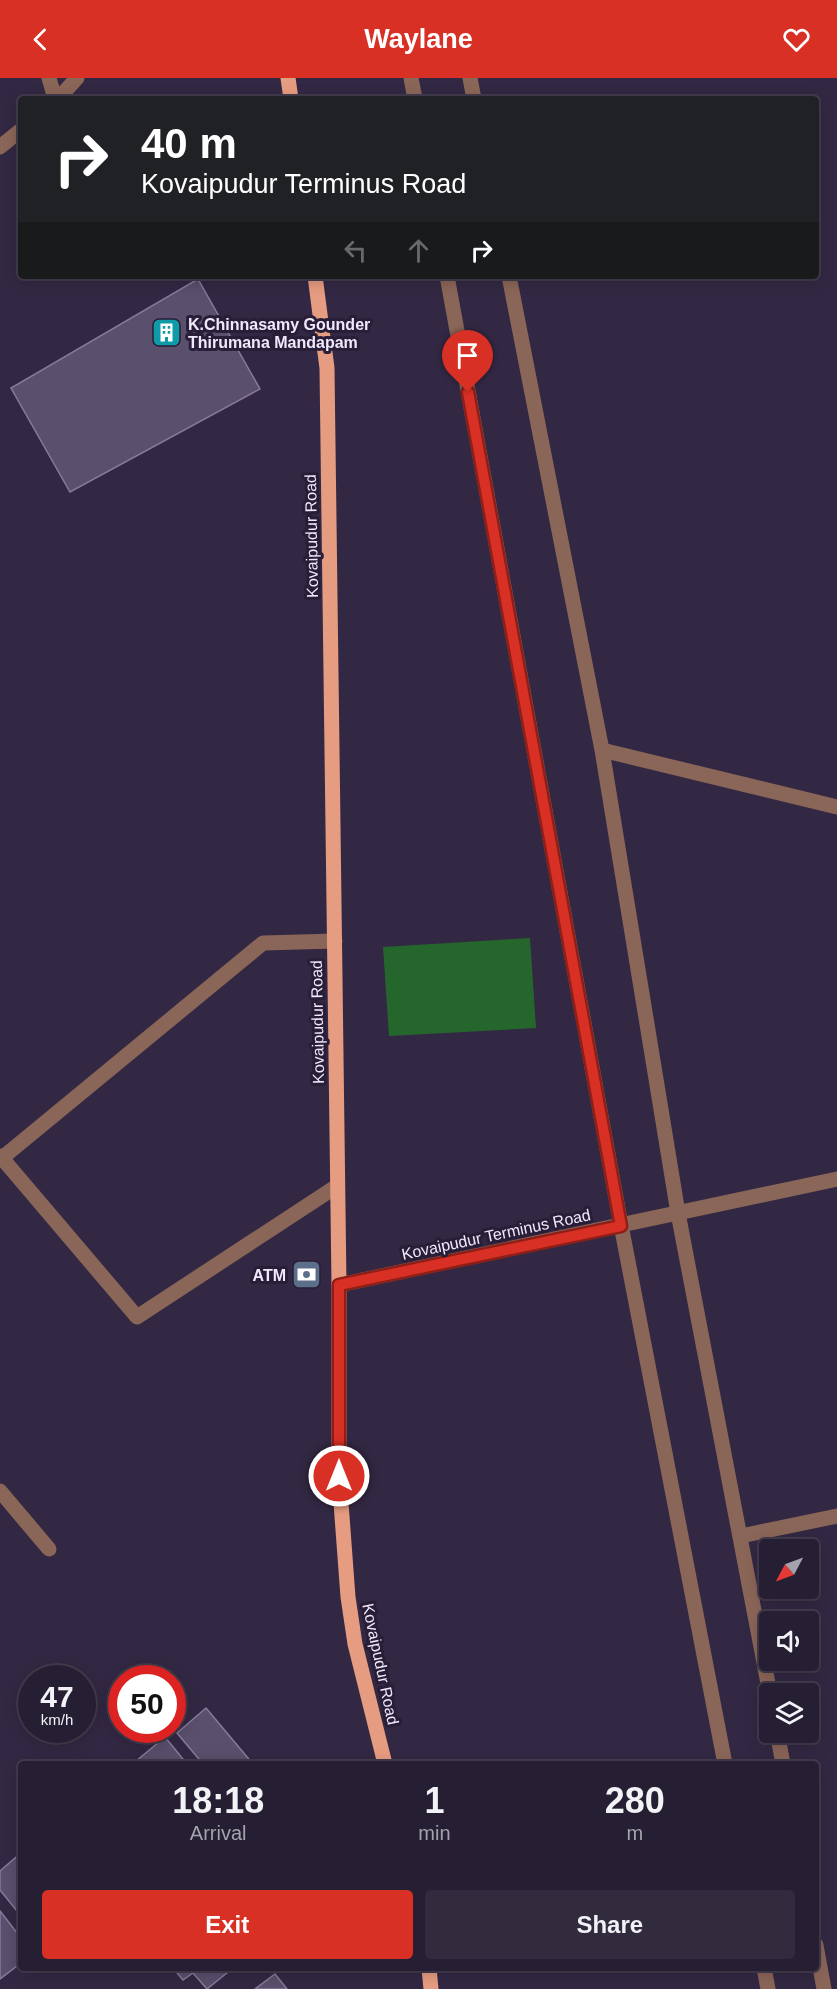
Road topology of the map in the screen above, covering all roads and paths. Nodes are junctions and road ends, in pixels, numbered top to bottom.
1 (49, 78) edge
2 (77, 78) edge
3 (288, 78) edge
4 (411, 78) edge
5 (470, 78) edge
6 (56, 96) edge
7 (60, 96) edge
8 (291, 96) edge
9 (414, 96) edge
10 (473, 96) edge
11 (18, 132) edge
12 (0, 147) edge
13 (315, 279) edge
14 (448, 279) edge
15 (510, 279) edge
16 (602, 750) junction
17 (837, 807) edge
18 (334, 941) junction
19 (1, 1157) edge
20 (837, 1179) edge
21 (337, 1186) junction
22 (678, 1213) junction
23 (621, 1226) junction
24 (339, 1285) junction
25 (0, 1491) edge
26 (837, 1516) edge
27 (741, 1536) junction
28 (49, 1549) dead end
29 (768, 1683) edge
30 (779, 1743) edge
31 (384, 1761) edge
32 (724, 1761) edge
33 (782, 1761) edge
34 (819, 1962) edge
35 (429, 1971) edge
36 (765, 1971) edge
37 (431, 1989) edge
38 (768, 1989) edge
39 (824, 1989) edge

1 - 6 street
2 - 7 street
3 - 8 main road
4 - 9 street
5 - 10 street
11 - 12 street
13 - 18 main road, Kovaipudur Road
14 - 23 street
15 - 16 street
16 - 17 street
16 - 22 street
18 - 19 street
18 - 21 main road, Kovaipudur Road
19 - 21 street
20 - 22 street, Kovaipudur Terminus Road
21 - 24 main road, Kovaipudur Road
22 - 23 street, Kovaipudur Terminus Road
22 - 27 street
23 - 24 street, Kovaipudur Terminus Road
23 - 32 street
24 - 31 main road, Kovaipudur Road
25 - 28 street
26 - 27 street
27 - 29 street
30 - 33 street
34 - 39 street
35 - 37 main road
36 - 38 street

